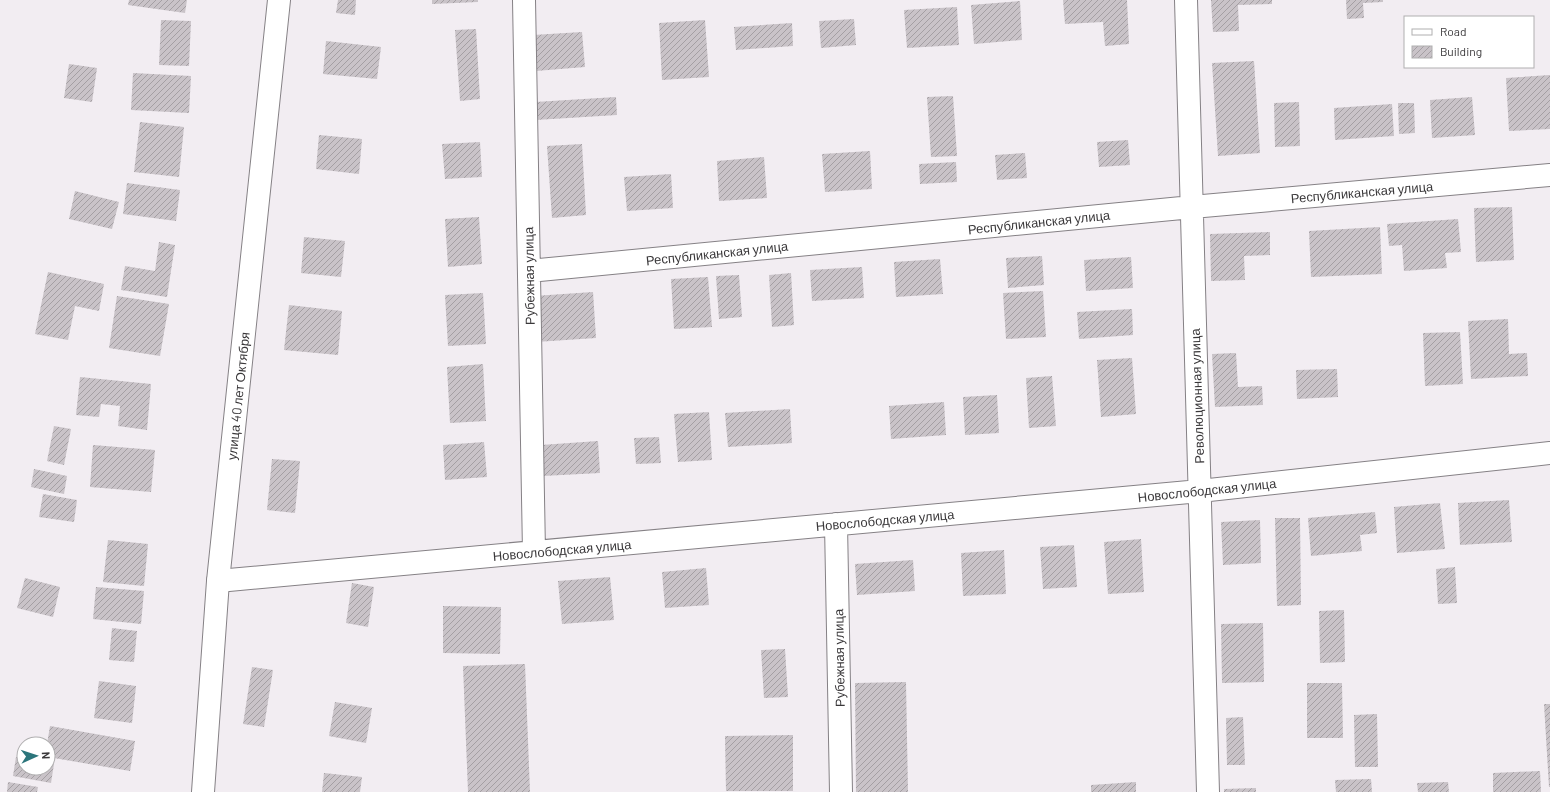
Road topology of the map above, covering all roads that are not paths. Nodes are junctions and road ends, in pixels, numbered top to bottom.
1 (279, 0) edge
2 (524, 0) edge
3 (1186, 0) edge
4 (1550, 175) edge
5 (1192, 207) junction
6 (529, 271) junction
7 (1550, 453) edge
8 (1200, 491) junction
9 (836, 524) junction
10 (534, 552) junction
11 (218, 581) junction
12 (202, 792) edge
13 (841, 792) edge
14 (1208, 792) edge

1 - 11 street, улица 40 лет Октября
2 - 6 street, Рубежная улица
3 - 5 street, Революционная улица
4 - 5 street, Республиканская улица
5 - 6 street, Республиканская улица
5 - 8 street, Революционная улица
6 - 10 street, Рубежная улица
7 - 8 street, Новослободская улица
8 - 9 street, Новослободская улица
8 - 14 street, Революционная улица
9 - 10 street, Новослободская улица
9 - 13 street, Рубежная улица
10 - 11 street, Новослободская улица
11 - 12 street, улица 40 лет Октября

